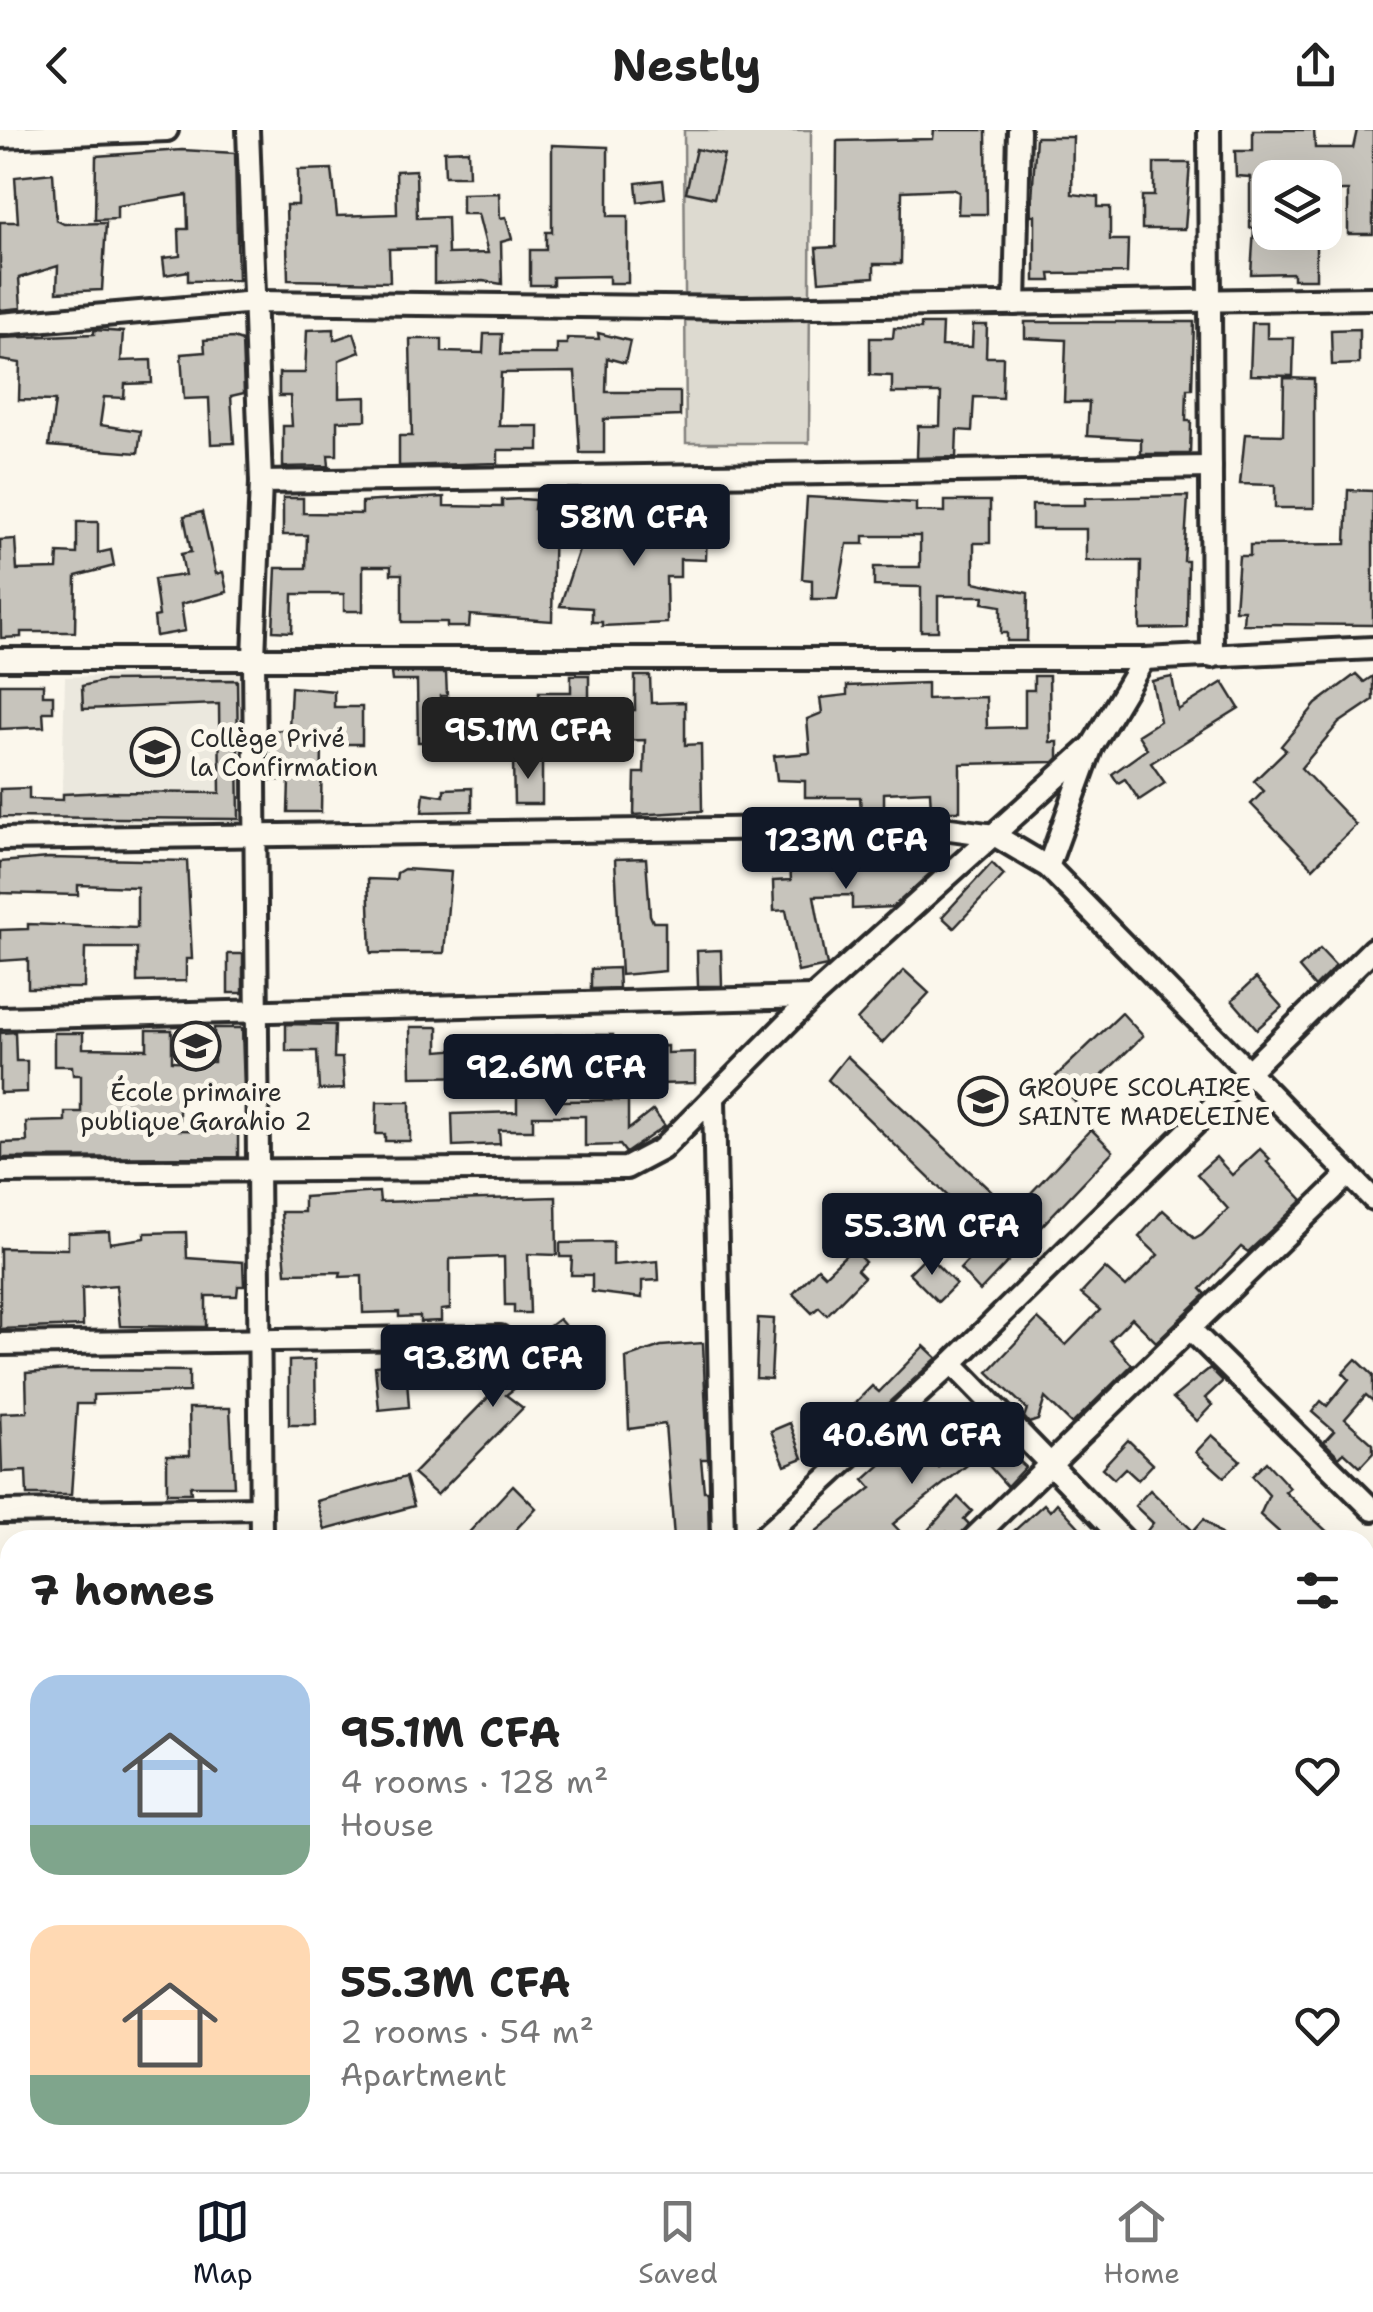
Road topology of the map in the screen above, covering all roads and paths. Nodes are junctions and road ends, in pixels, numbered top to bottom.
1 (167, 130) edge
2 (248, 130) edge
3 (1019, 130) edge
4 (1209, 130) edge
5 (0, 136) edge
6 (1373, 298) edge
7 (256, 302) junction
8 (1208, 303) junction
9 (1015, 304) junction
10 (0, 324) edge
11 (1211, 466) junction
12 (261, 482) junction
13 (1373, 648) edge
14 (254, 657) junction
15 (1212, 657) junction
16 (1144, 658) junction
17 (0, 659) edge
18 (1092, 746) junction
19 (255, 835) junction
20 (994, 835) junction
21 (0, 839) edge
22 (1048, 867) junction
23 (1373, 949) edge
24 (813, 997) junction
25 (256, 1012) junction
26 (0, 1018) edge
27 (1248, 1072) junction
28 (714, 1099) junction
29 (258, 1168) junction
30 (0, 1172) edge
31 (1349, 1174) junction
32 (1373, 1199) edge
33 (1191, 1330) junction
34 (500, 1337) dead end
35 (259, 1340) junction
36 (0, 1344) edge
37 (952, 1363) junction
38 (1052, 1466) junction
39 (261, 1508) junction
40 (1373, 1510) edge
41 (0, 1512) edge
42 (261, 1530) edge
43 (722, 1530) edge
44 (771, 1530) edge
45 (983, 1530) edge
46 (1114, 1530) edge

1 - 5 street
2 - 7 street
3 - 9 street
4 - 8 street
6 - 8 street
7 - 9 street
7 - 10 street
7 - 12 street
8 - 9 street
8 - 11 street
11 - 12 street
11 - 15 street
12 - 14 street
13 - 15 street
14 - 16 street
14 - 17 street
14 - 19 street
15 - 16 street
16 - 18 street
18 - 20 street
18 - 22 street
19 - 20 street
19 - 21 street
19 - 25 street
20 - 22 street
20 - 24 street
22 - 27 street
23 - 27 street
24 - 25 street
24 - 28 street
25 - 26 street
25 - 29 street
27 - 31 street
27 - 37 street
28 - 29 street
28 - 43 street
29 - 30 street
29 - 35 street
31 - 32 street
31 - 33 street
33 - 38 street
33 - 40 street
34 - 35 street
35 - 36 street
35 - 39 street
37 - 38 street
37 - 44 street
38 - 45 street
38 - 46 street
39 - 41 street
39 - 42 street

